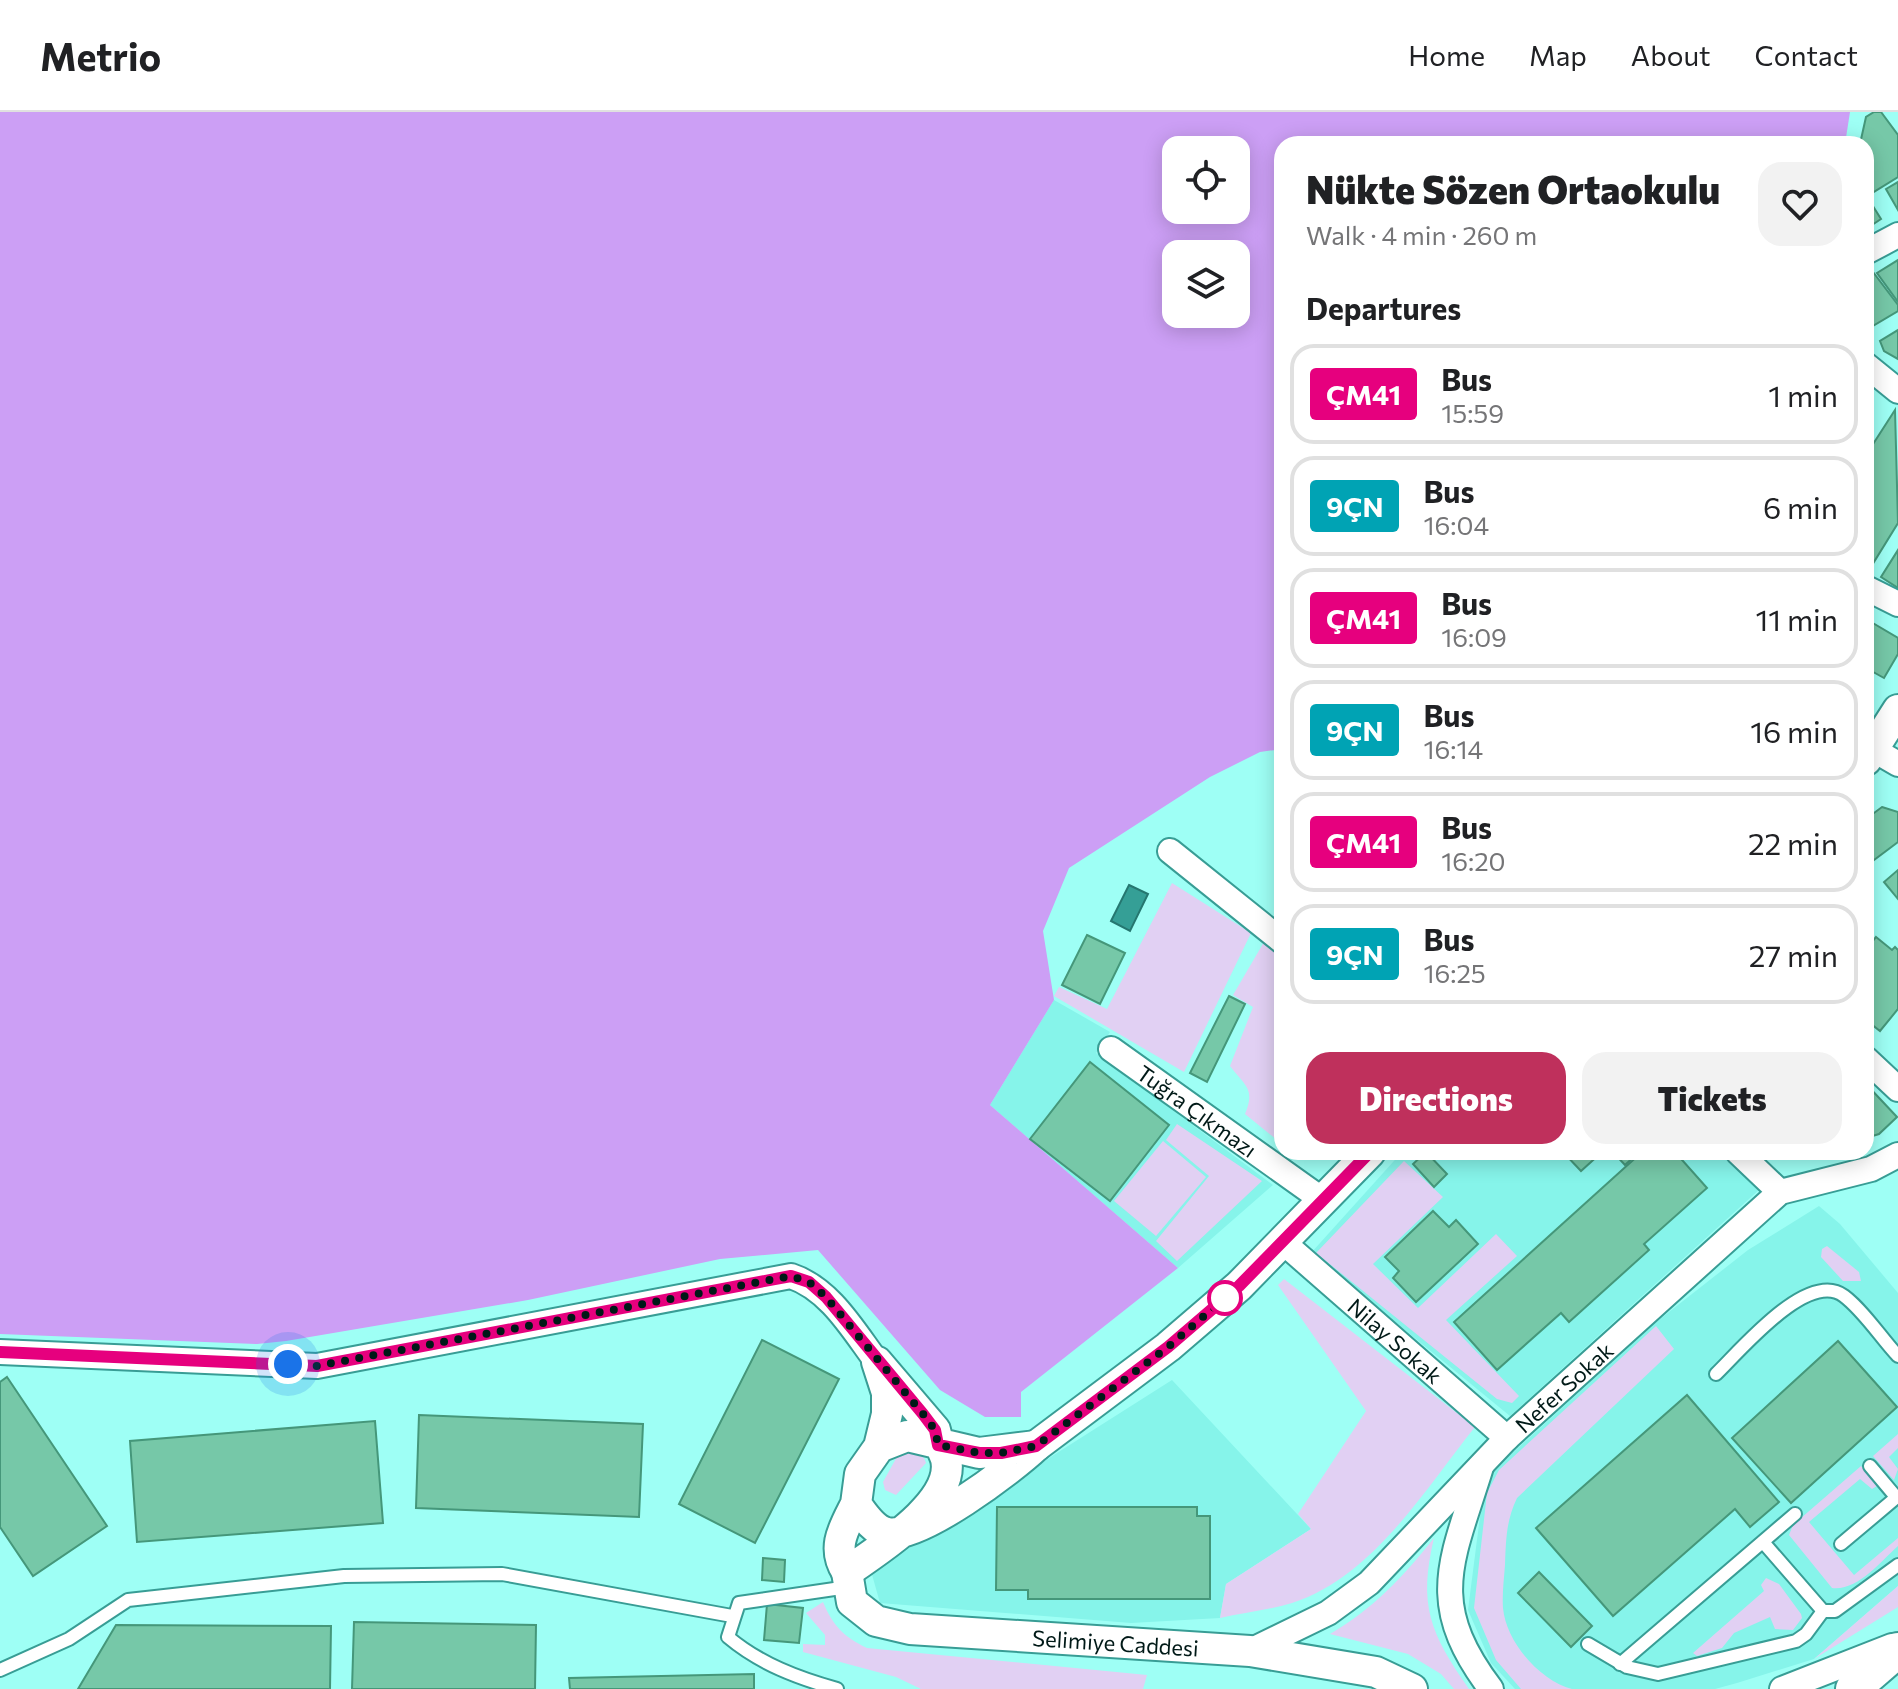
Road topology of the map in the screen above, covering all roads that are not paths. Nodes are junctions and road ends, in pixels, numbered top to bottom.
1 (1898, 235) edge
2 (1874, 248) edge
3 (1874, 372) edge
4 (1898, 391) edge
5 (1874, 592) edge
6 (1898, 604) edge
7 (1898, 710) edge
8 (1879, 758) edge
9 (1170, 851) dead end
10 (1274, 935) edge
11 (1111, 1049) dead end
12 (1874, 1066) edge
13 (1898, 1089) edge
14 (1898, 1155) edge
15 (1362, 1160) edge
16 (1746, 1160) edge
17 (1780, 1192) junction
18 (1324, 1201) junction
19 (1284, 1243) junction
20 (0, 1352) edge
21 (1898, 1356) edge
22 (877, 1362) junction
23 (1716, 1374) dead end
24 (1507, 1438) junction
25 (938, 1445) junction
26 (1036, 1446) junction
27 (879, 1447) junction
28 (1482, 1465) junction
29 (1870, 1466) dead end
30 (1897, 1496) edge
31 (856, 1504) junction
32 (1795, 1514) dead end
33 (903, 1531) junction
34 (1763, 1542) junction
35 (1841, 1544) dead end
36 (1898, 1565) edge
37 (848, 1580) junction
38 (1823, 1611) junction
39 (732, 1616) junction
40 (1898, 1643) edge
41 (1588, 1644) dead end
42 (1898, 1650) edge
43 (1250, 1651) junction
44 (1620, 1664) junction
45 (0, 1670) edge
46 (837, 1689) edge
47 (1412, 1689) edge
48 (1491, 1689) edge
49 (1782, 1689) edge
50 (1853, 1689) edge

1 - 2 street
3 - 4 street
5 - 6 street
7 - 8 street
9 - 10 street
11 - 18 street, Tuğra Çıkmazı
12 - 13 street
14 - 17 street, Nefer Sokak
15 - 18 street
16 - 17 street
17 - 24 street, Nefer Sokak
18 - 19 street
19 - 24 street, Nilay Sokak
19 - 26 street
20 - 22 street
21 - 23 lane
22 - 25 street
22 - 27 street
24 - 28 street, Nefer Sokak
25 - 26 street
25 - 27 street
25 - 33 street
26 - 33 street
27 - 31 street
28 - 43 street, Nefer Sokak
28 - 48 street
29 - 30 lane
30 - 35 lane
31 - 33 street
31 - 37 street
32 - 34 lane
33 - 37 street
34 - 38 lane
34 - 44 lane
36 - 38 lane
37 - 39 lane
37 - 43 street, Selimiye Caddesi
38 - 44 lane
39 - 45 lane
39 - 46 lane
40 - 49 street
41 - 44 lane
42 - 50 main road
43 - 47 street, Selimiye Caddesi

